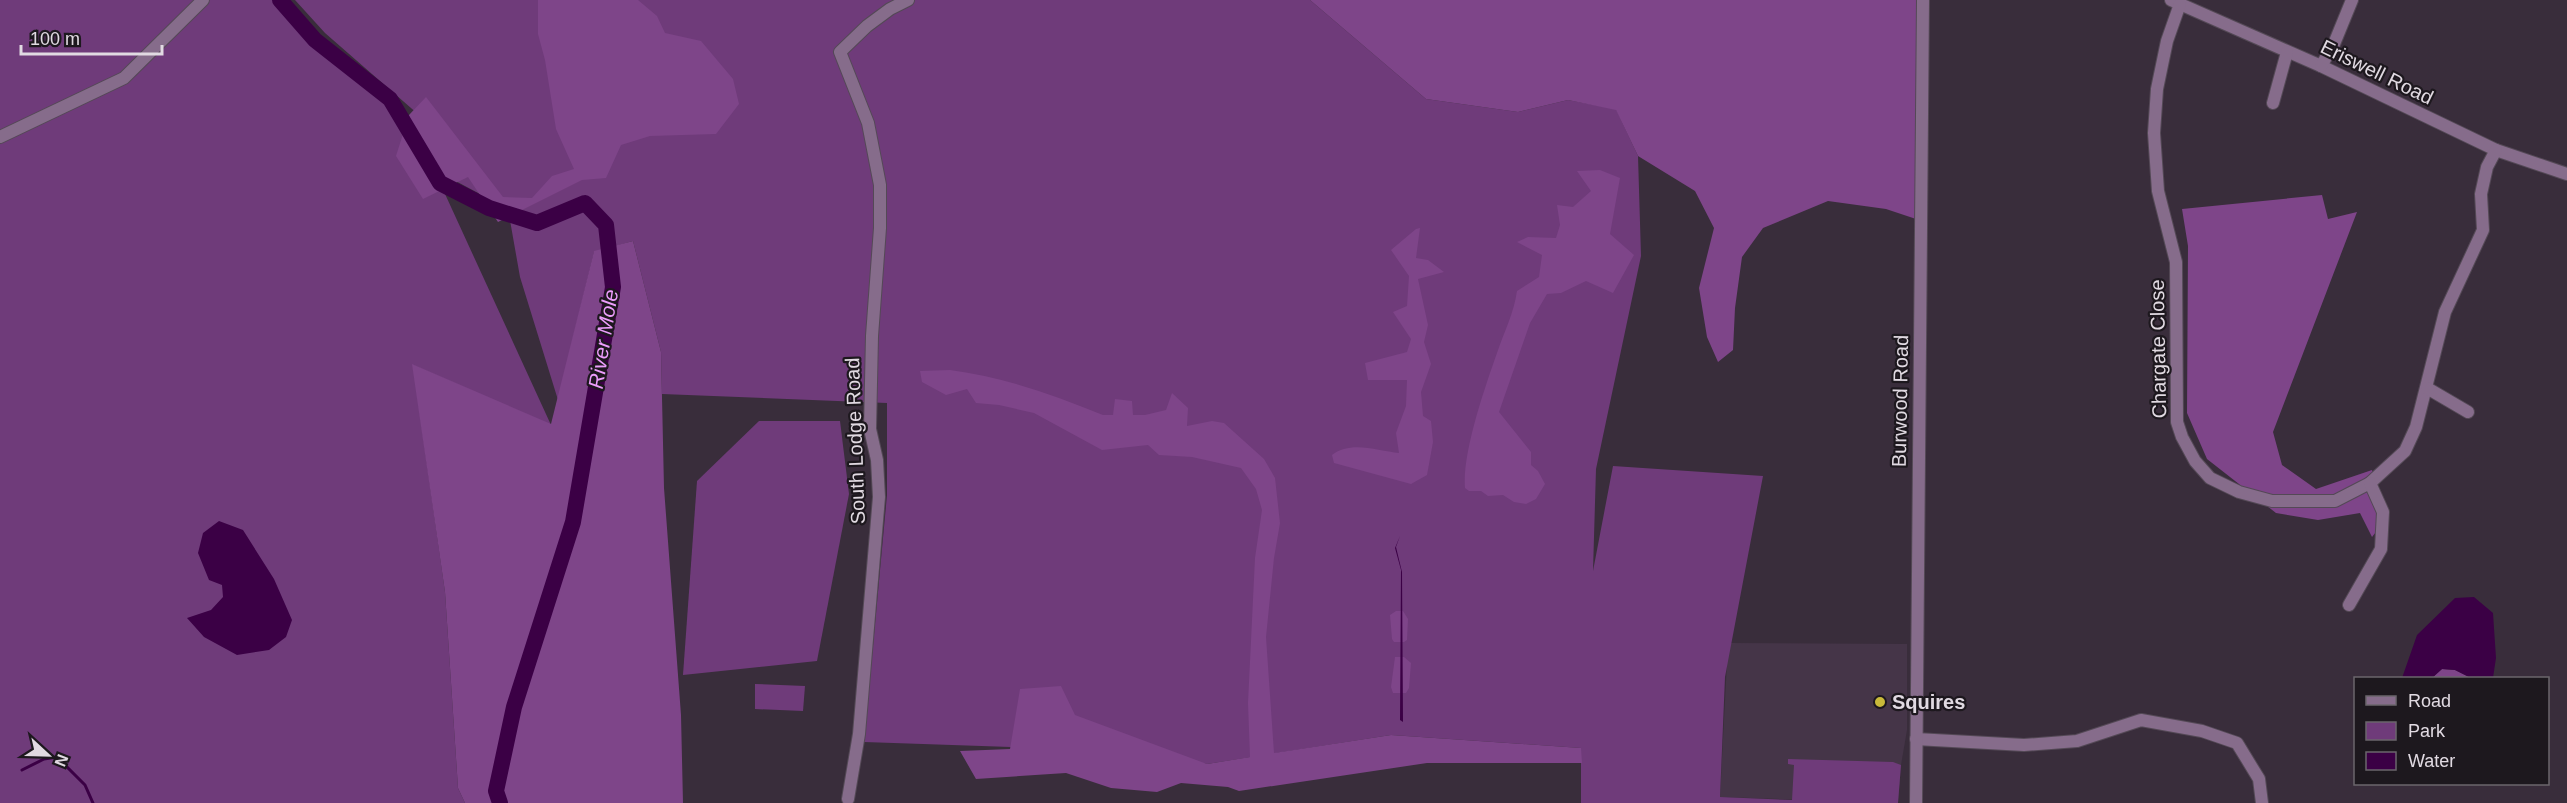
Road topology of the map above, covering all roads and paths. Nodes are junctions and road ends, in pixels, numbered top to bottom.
1 (203, 0) edge
2 (908, 0) edge
3 (1923, 0) edge
4 (2352, 0) edge
5 (2176, 2) edge
6 (2287, 52) junction
7 (2321, 66) junction
8 (2272, 103) dead end
9 (0, 137) edge
10 (2496, 150) junction
11 (2567, 174) edge
12 (2427, 388) junction
13 (2468, 412) dead end
14 (2370, 483) junction
15 (2349, 605) dead end
16 (1916, 739) junction
17 (848, 799) dead end
18 (1916, 803) edge
19 (2262, 803) edge

1 - 9 street
2 - 17 street, South Lodge Road
3 - 16 street, Burwood Road
4 - 7 street
5 - 6 street, Eriswell Road
5 - 14 street, Chargate Close
6 - 7 street, Eriswell Road
6 - 8 street
7 - 10 street, Eriswell Road
10 - 11 street, Eriswell Road
10 - 12 street, Chargate Close
12 - 13 street
12 - 14 street, Chargate Close
14 - 15 street
16 - 18 street, Burwood Road
16 - 19 street

